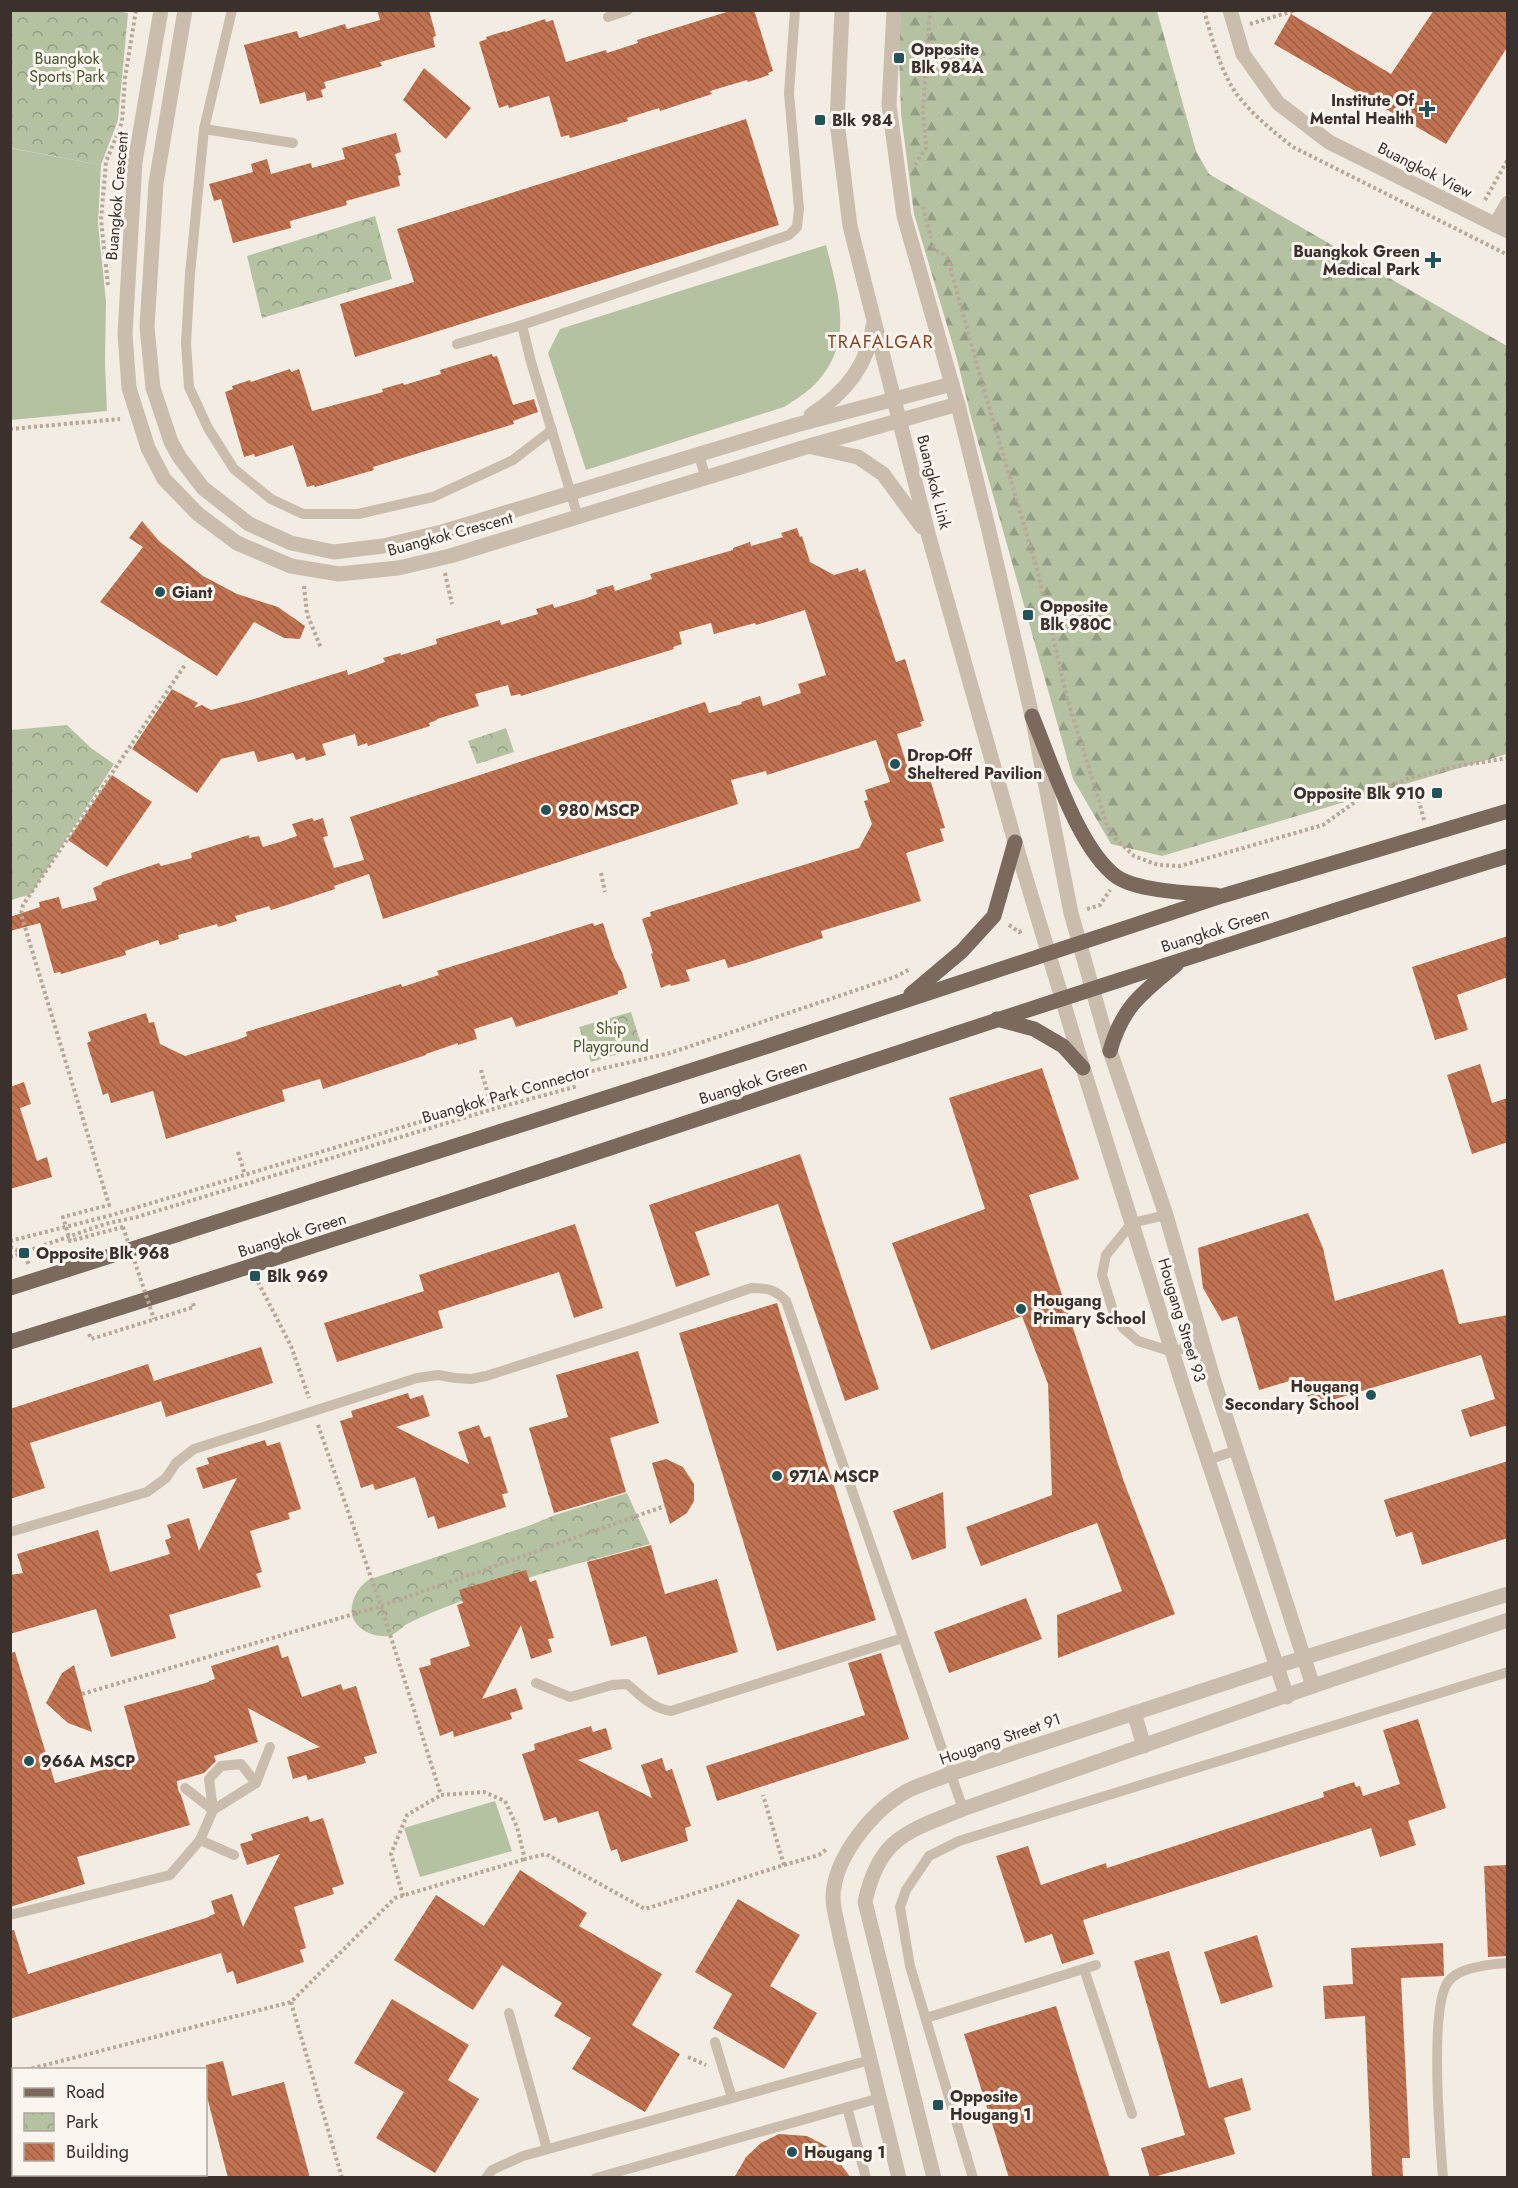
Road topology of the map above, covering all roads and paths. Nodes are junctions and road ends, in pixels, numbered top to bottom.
1 (136, 10) edge
2 (161, 10) edge
3 (185, 10) edge
4 (232, 10) edge
5 (628, 10) edge
6 (795, 10) edge
7 (842, 10) edge
8 (894, 10) edge
9 (930, 10) edge
10 (1296, 10) edge
11 (1231, 11) edge
12 (608, 17) dead end
13 (1235, 28) junction
14 (204, 129) junction
15 (293, 143) dead end
16 (1508, 159) edge
17 (914, 170) dead end
18 (921, 201) dead end
19 (1508, 203) edge
20 (1476, 216) junction
21 (1501, 228) edge
22 (108, 288) dead end
23 (874, 317) junction
24 (522, 325) junction
25 (457, 344) dead end
26 (952, 384) junction
27 (894, 400) junction
28 (958, 404) junction
29 (118, 410) dead end
30 (121, 419) junction
31 (900, 420) junction
32 (796, 425) junction
33 (124, 428) dead end
34 (10, 429) edge
35 (552, 430) junction
36 (809, 446) junction
37 (699, 454) junction
38 (706, 479) junction
39 (571, 493) junction
40 (578, 518) junction
41 (929, 537) junction
42 (444, 566) dead end
43 (303, 578) dead end
44 (452, 604) dead end
45 (321, 648) dead end
46 (184, 665) dead end
47 (1032, 716) junction
48 (1508, 758) edge
49 (1417, 794) dead end
50 (1508, 811) edge
51 (1428, 835) junction
52 (1015, 842) junction
53 (1508, 856) edge
54 (601, 873) dead end
55 (605, 891) dead end
56 (1222, 896) junction
57 (1079, 943) junction
58 (1048, 953) junction
59 (1184, 959) junction
60 (917, 966) dead end
61 (1092, 989) junction
62 (1062, 998) junction
63 (904, 1000) junction
64 (997, 1019) junction
65 (1110, 1051) junction
66 (1083, 1068) junction
67 (481, 1070) dead end
68 (582, 1084) dead end
69 (490, 1101) junction
70 (238, 1152) dead end
71 (245, 1175) junction
72 (1166, 1215) junction
73 (1132, 1223) junction
74 (66, 1227) junction
75 (68, 1236) junction
76 (10, 1241) edge
77 (10, 1246) edge
78 (24, 1253) junction
79 (10, 1257) edge
80 (255, 1276) dead end
81 (10, 1288) edge
82 (154, 1319) dead end
83 (10, 1342) edge
84 (1202, 1342) junction
85 (1173, 1352) junction
86 (314, 1411) junction
87 (1237, 1450) junction
88 (1208, 1460) junction
89 (665, 1506) dead end
90 (10, 1532) edge
91 (1508, 1594) edge
92 (381, 1606) junction
93 (1508, 1620) edge
94 (903, 1638) junction
95 (1304, 1658) junction
96 (1277, 1666) junction
97 (1508, 1672) edge
98 (536, 1683) dead end
99 (1313, 1686) junction
100 (82, 1694) dead end
101 (1287, 1697) junction
102 (1134, 1713) junction
103 (1144, 1746) junction
104 (270, 1747) dead end
105 (950, 1774) junction
106 (256, 1783) junction
107 (184, 1788) dead end
108 (441, 1795) junction
109 (763, 1795) dead end
110 (963, 1809) junction
111 (213, 1810) junction
112 (200, 1840) junction
113 (234, 1855) dead end
114 (525, 1860) junction
115 (403, 1896) junction
116 (10, 1915) edge
117 (1508, 1963) edge
118 (1096, 1965) dead end
119 (1084, 1969) junction
120 (291, 2002) junction
121 (509, 2013) dead end
122 (926, 2018) junction
123 (716, 2042) dead end
124 (870, 2060) junction
125 (34, 2068) edge
126 (732, 2098) junction
127 (880, 2098) junction
128 (847, 2107) junction
129 (1132, 2114) dead end
130 (547, 2150) junction
131 (627, 2173) edge
132 (342, 2178) edge
133 (486, 2178) edge
134 (596, 2178) edge
135 (866, 2178) edge
136 (899, 2178) edge
137 (934, 2178) edge
138 (974, 2178) edge
139 (1443, 2178) edge

1 - 22 path
2 - 40 street, Buangkok Crescent
3 - 39 street, Buangkok Crescent
4 - 14 lane
5 - 12 lane
6 - 24 lane
7 - 23 street, Buangkok Link
8 - 26 street
9 - 17 path
10 - 13 path
11 - 13 street, Buangkok View
13 - 20 street, Buangkok View
14 - 15 lane
14 - 35 lane
16 - 20 path
18 - 48 path
19 - 21 street, Buangkok View
20 - 21 street, Buangkok View
23 - 27 street, Buangkok Link
23 - 32 street, Buangkok Crescent
24 - 25 lane
24 - 35 lane
26 - 27 street, Buangkok Crescent
26 - 28 street
27 - 31 street, Buangkok Link
27 - 32 street, Buangkok Crescent
28 - 31 street, Buangkok Crescent
28 - 47 street
29 - 30 path
30 - 33 path
30 - 34 path
31 - 36 street, Buangkok Crescent
31 - 41 street, Buangkok Link
32 - 37 street, Buangkok Crescent
35 - 39 lane
36 - 38 street, Buangkok Crescent
36 - 41 street
37 - 38 lane
37 - 39 street, Buangkok Crescent
38 - 40 street, Buangkok Crescent
39 - 40 lane
41 - 52 street, Buangkok Link
42 - 44 path
43 - 45 path
46 - 74 path
47 - 56 main road
47 - 57 street
49 - 51 path
50 - 51 main road, Buangkok Green
51 - 56 main road, Buangkok Green
52 - 58 street, Buangkok Link
52 - 63 main road
53 - 59 main road, Buangkok Green
54 - 55 path
56 - 57 main road, Buangkok Green
57 - 58 main road, Buangkok Green
57 - 61 street, Hougang Street 93
58 - 62 street, Hougang Street 93
58 - 63 main road, Buangkok Green
59 - 61 main road, Buangkok Green
59 - 65 main road
60 - 69 path
61 - 62 main road, Buangkok Green
61 - 65 street, Hougang Street 93
62 - 64 main road, Buangkok Green
62 - 66 street, Hougang Street 93
63 - 81 main road, Buangkok Green
64 - 66 main road
64 - 83 main road, Buangkok Green
65 - 72 street, Hougang Street 93
66 - 73 street, Hougang Street 93
67 - 69 path
68 - 75 path, Buangkok Park Connector
69 - 71 path
70 - 71 path
71 - 74 path
72 - 73 lane
72 - 84 street, Hougang Street 93
73 - 85 street, Hougang Street 93
73 - 85 lane
74 - 75 path
74 - 76 path
75 - 78 path, Buangkok Park Connector
75 - 82 path, bridge
77 - 78 path
78 - 79 path, Buangkok Park Connector
80 - 86 path
84 - 85 lane
84 - 87 street, Hougang Street 93
85 - 88 street, Hougang Street 93
86 - 90 lane
86 - 92 path
86 - 94 lane
87 - 88 lane
87 - 95 street, Hougang Street 93
88 - 96 street, Hougang Street 93
89 - 92 path
91 - 95 street, Hougang Street 91
92 - 100 path
92 - 108 path
93 - 99 street
94 - 98 lane
94 - 105 lane
95 - 96 street, Hougang Street 91
95 - 99 street, Hougang Street 93
96 - 101 street, Hougang Street 93
96 - 102 street, Hougang Street 91
97 - 122 lane
99 - 101 street
101 - 103 street
102 - 103 street
102 - 105 street, Hougang Street 91
103 - 110 street
104 - 106 lane
105 - 110 lane
105 - 124 street, Hougang Street 91
106 - 111 lane
106 - 111 lane
107 - 111 lane
108 - 114 path
108 - 115 path
109 - 114 path
110 - 137 street
111 - 112 lane
112 - 113 lane
112 - 116 lane
114 - 115 path
115 - 120 path
117 - 139 lane
118 - 119 lane
119 - 122 lane
119 - 129 lane
120 - 125 path
120 - 132 path
121 - 130 lane
122 - 138 lane
123 - 126 lane
124 - 126 lane
124 - 127 street, Hougang Street 91
126 - 130 lane
127 - 128 lane
127 - 136 street, Hougang Street 91
128 - 131 lane
128 - 135 lane
130 - 133 lane
131 - 134 lane

